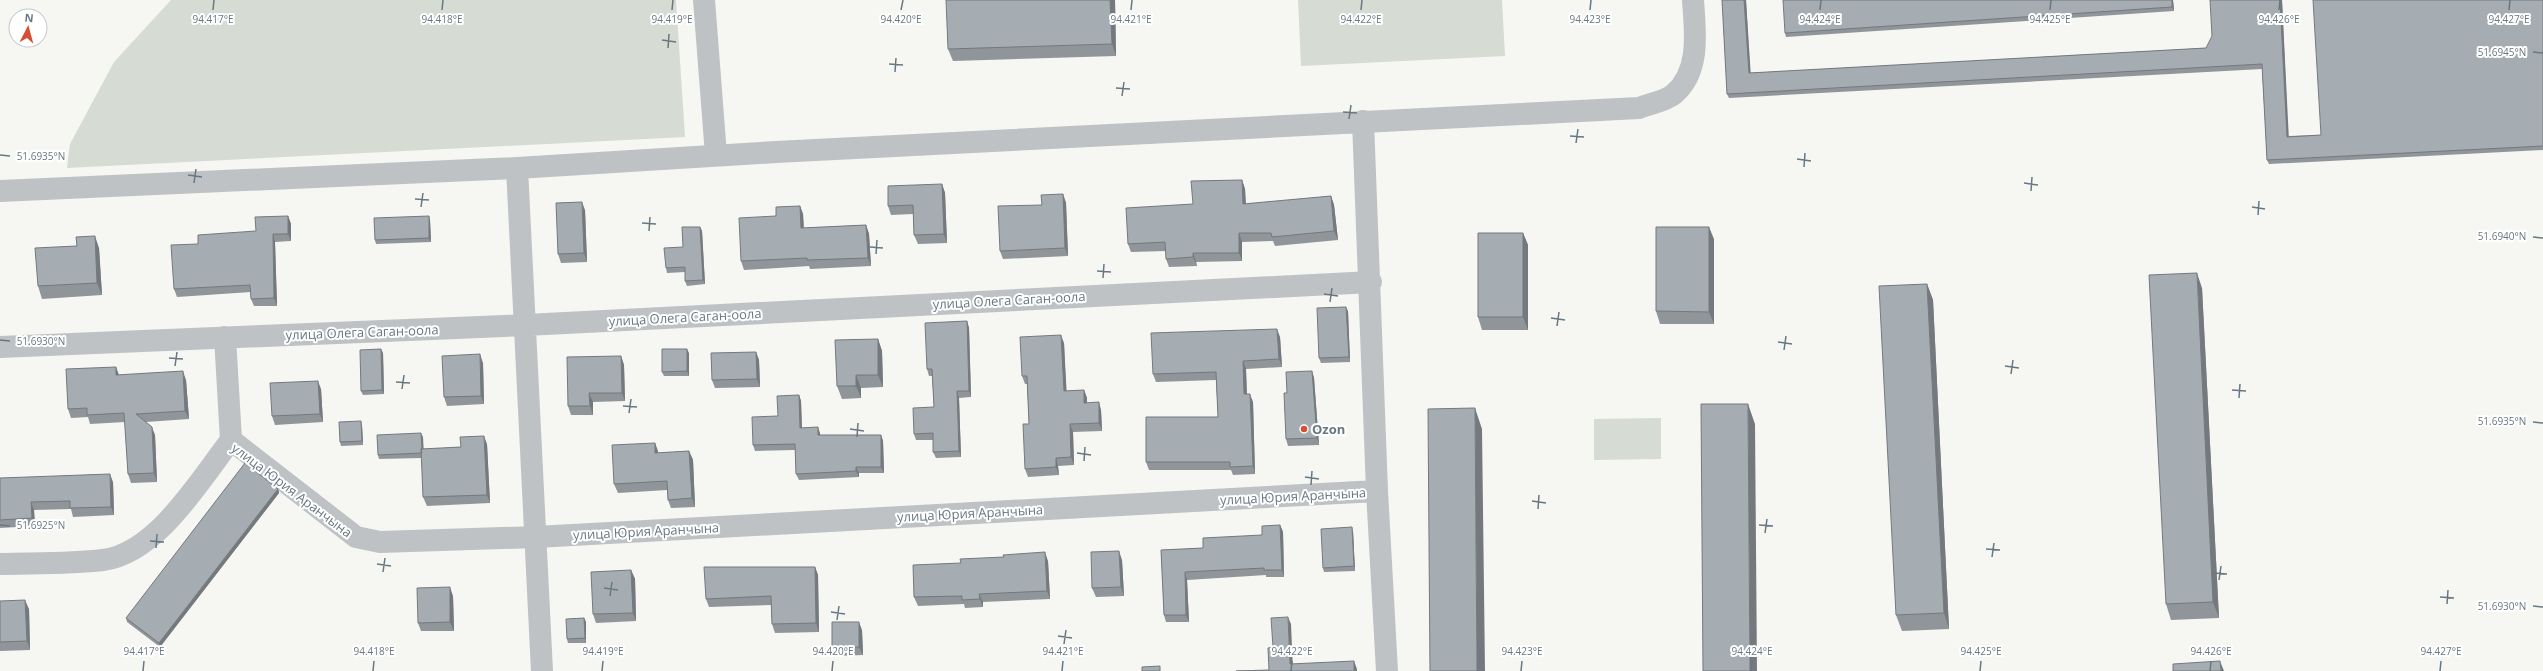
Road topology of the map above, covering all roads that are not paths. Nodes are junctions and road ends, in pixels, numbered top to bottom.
1 (704, 0) edge
2 (1693, 0) edge
3 (1363, 121) junction
4 (716, 155) junction
5 (517, 168) junction
6 (0, 191) edge
7 (1371, 282) junction
8 (526, 326) junction
9 (225, 337) junction
10 (0, 347) edge
11 (231, 440) junction
12 (1376, 491) junction
13 (536, 536) junction
14 (0, 564) edge
15 (542, 671) edge
16 (1387, 671) edge

1 - 4 street
2 - 3 street
3 - 4 street
3 - 7 street
4 - 5 street
5 - 6 street
5 - 8 street
7 - 8 street, улица Олега Саган-оола
7 - 12 street
8 - 9 street, улица Олега Саган-оола
8 - 13 street
9 - 10 street, улица Олега Саган-оола
9 - 11 street
11 - 13 street, улица Юрия Аранчына
11 - 14 street, улица Юрия Аранчына
12 - 13 street, улица Юрия Аранчына
12 - 16 street
13 - 15 street

